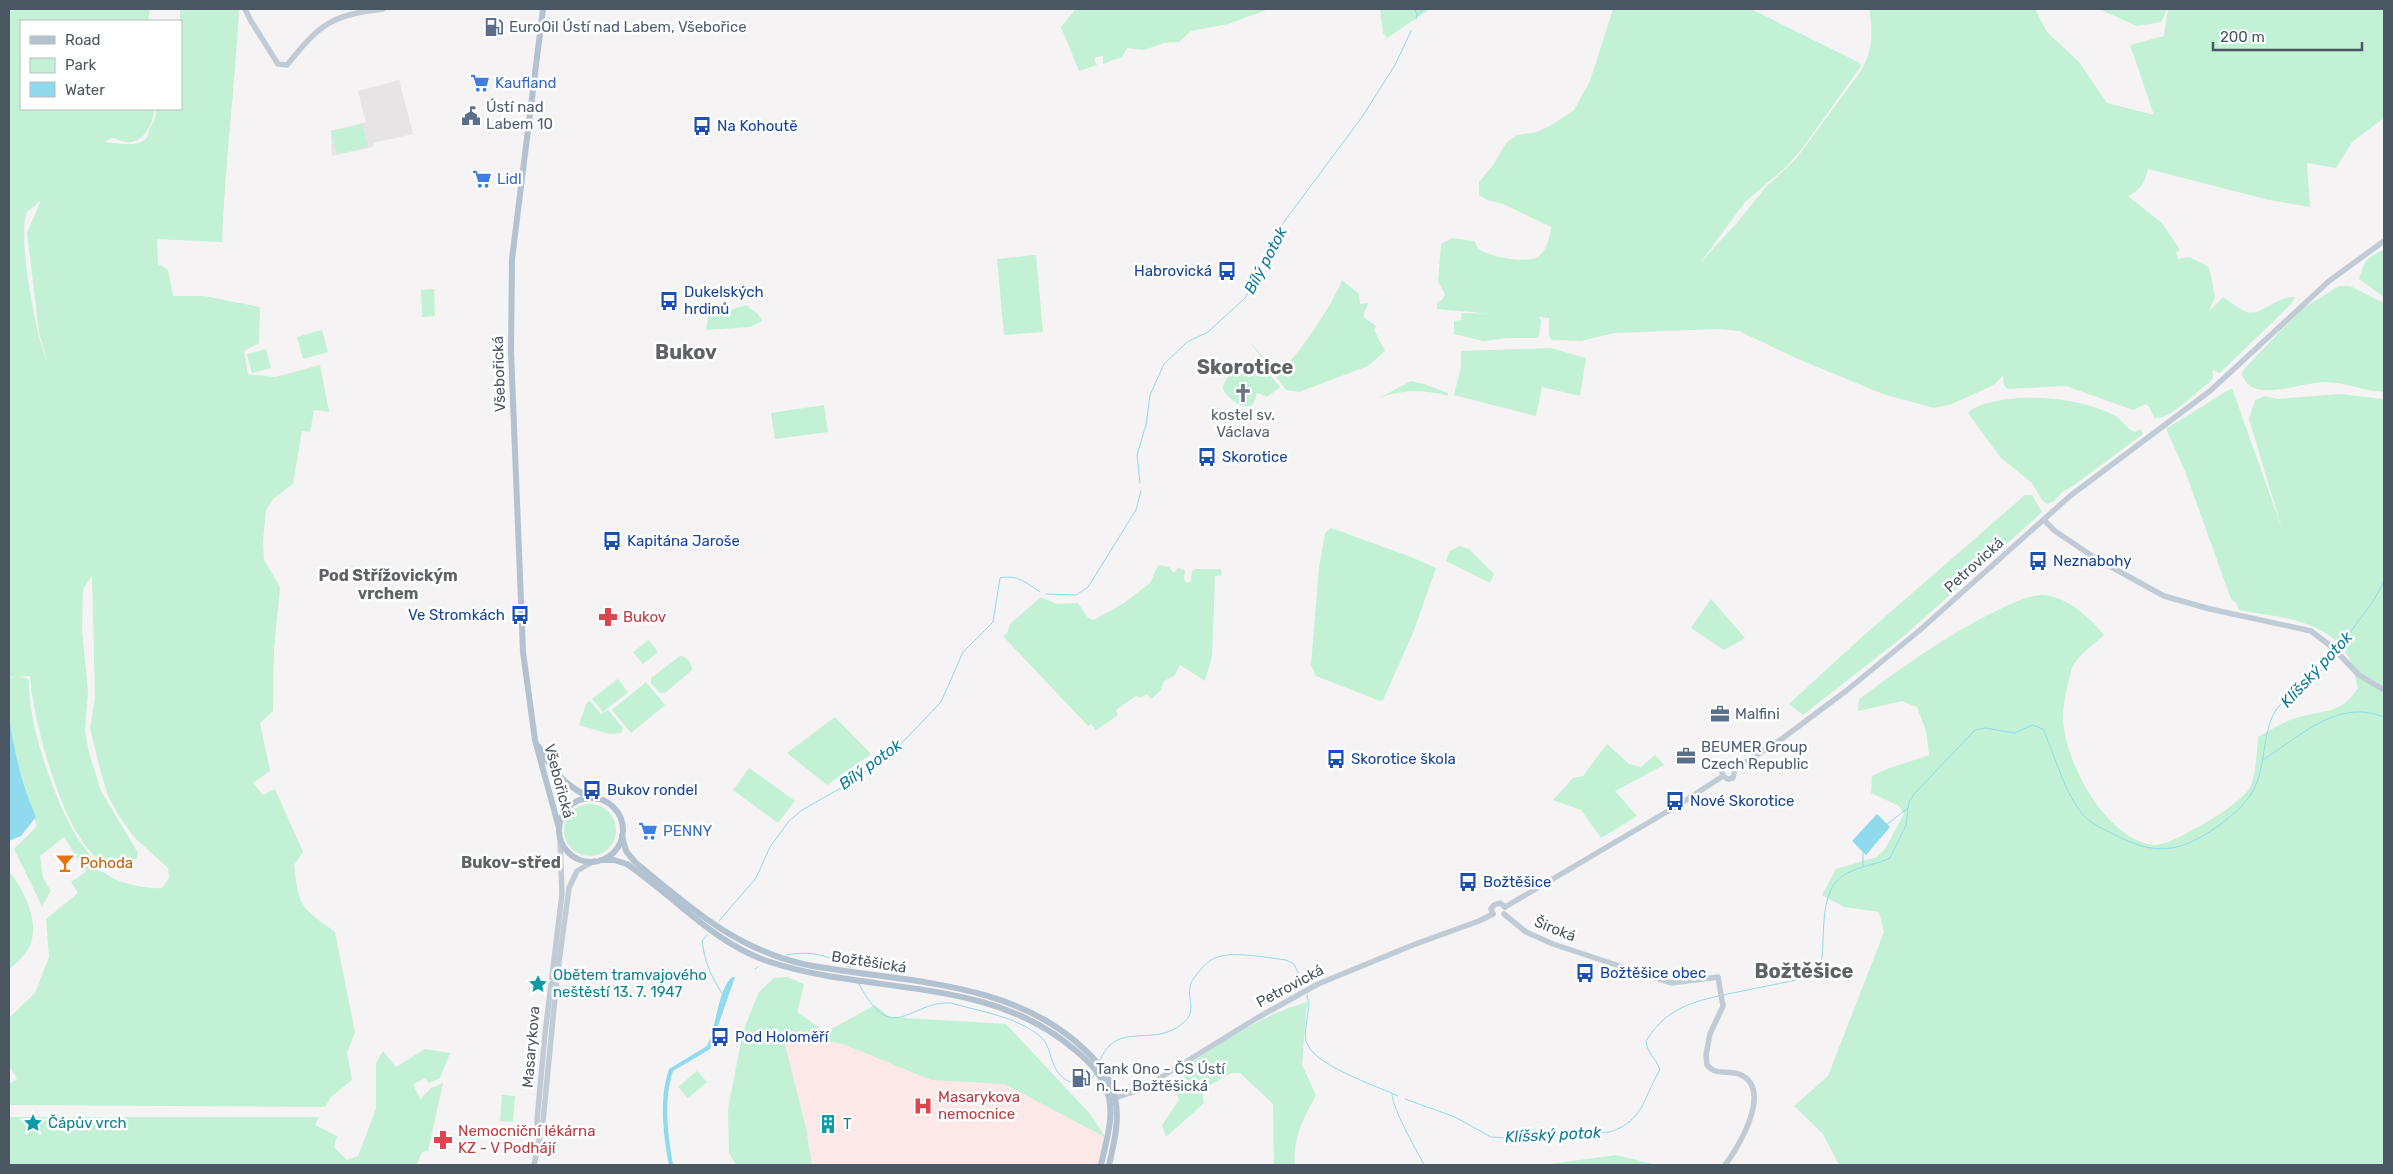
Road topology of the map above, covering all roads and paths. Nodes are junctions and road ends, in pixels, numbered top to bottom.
1 (246, 9) edge
2 (383, 9) edge
3 (542, 9) edge
4 (2384, 241) edge
5 (2044, 520) junction
6 (2384, 690) edge
7 (535, 740) junction
8 (1735, 769) junction
9 (1723, 776) junction
10 (590, 798) junction
11 (559, 828) junction
12 (622, 836) junction
13 (560, 838) junction
14 (598, 860) junction
15 (1505, 907) junction
16 (1493, 914) junction
17 (1504, 914) junction
18 (1112, 1099) junction
19 (539, 1138) junction
20 (534, 1165) edge
21 (1101, 1165) edge
22 (1109, 1165) edge
23 (1725, 1165) edge

1 - 2 street
3 - 7 main road, Všebořická
4 - 5 street, Petrovická
5 - 6 street
5 - 8 street, Petrovická
7 - 10 main road, Všebořická
7 - 11 main road, Všebořická
8 - 9 street
8 - 9 street
9 - 15 street
10 - 11 main road
10 - 12 main road
11 - 13 main road
12 - 14 main road
12 - 18 main road, Božtěšická
13 - 14 main road
13 - 19 street, Masarykova
14 - 18 main road, Božtěšická
14 - 19 street, Masarykova
15 - 16 street
15 - 17 street
16 - 17 street
16 - 18 street, Petrovická
17 - 23 street, Široká
18 - 21 main road
18 - 22 main road
19 - 20 street, Masarykova

